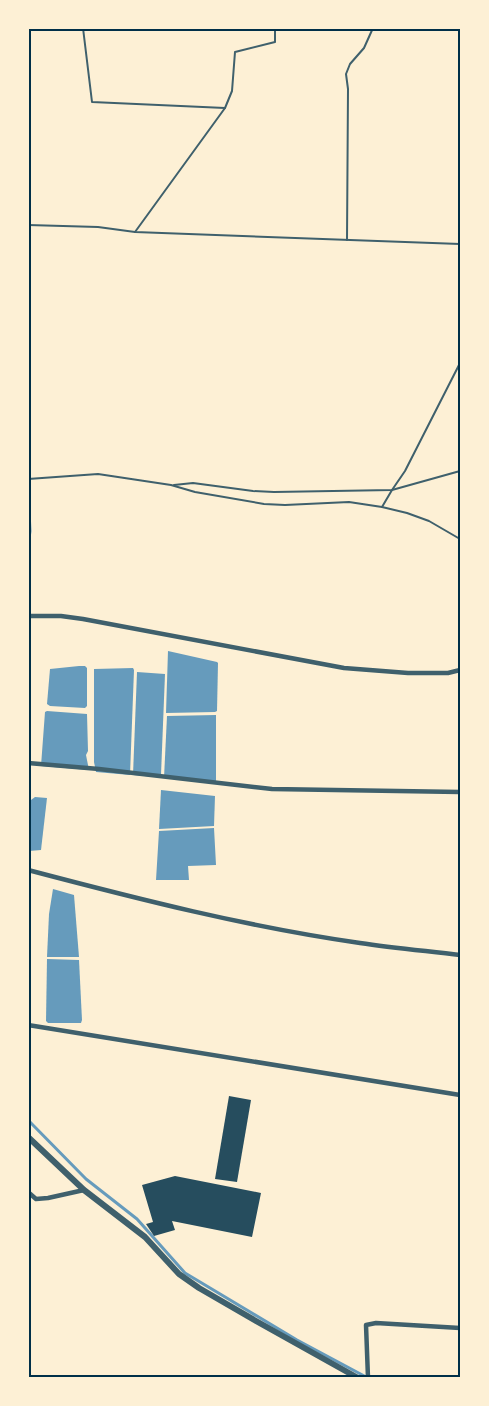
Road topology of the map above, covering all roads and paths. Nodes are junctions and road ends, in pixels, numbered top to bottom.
1 (83, 28) edge
2 (275, 28) edge
3 (373, 28) edge
4 (225, 108) junction
5 (28, 225) edge
6 (135, 232) junction
7 (346, 240) junction
8 (460, 244) edge
9 (460, 363) edge
10 (460, 471) edge
11 (28, 479) edge
12 (171, 485) junction
13 (392, 490) junction
14 (382, 507) junction
15 (460, 539) edge
16 (28, 616) edge
17 (460, 670) edge
18 (28, 764) edge
19 (460, 792) edge
20 (28, 870) edge
21 (460, 955) edge
22 (28, 1025) edge
23 (460, 1095) edge
24 (28, 1137) edge
25 (84, 1190) junction
26 (28, 1192) edge
27 (460, 1328) edge
28 (358, 1377) edge
29 (368, 1377) edge

1 - 4 lane
2 - 4 lane
3 - 7 lane
4 - 6 lane
5 - 6 lane
6 - 7 lane
7 - 8 lane
9 - 13 lane
10 - 13 lane
11 - 12 lane
12 - 13 lane
12 - 14 lane
13 - 14 lane
14 - 15 lane
16 - 17 street
18 - 19 street
20 - 21 street
22 - 23 street
24 - 25 street
25 - 26 street
25 - 28 street
27 - 29 street

